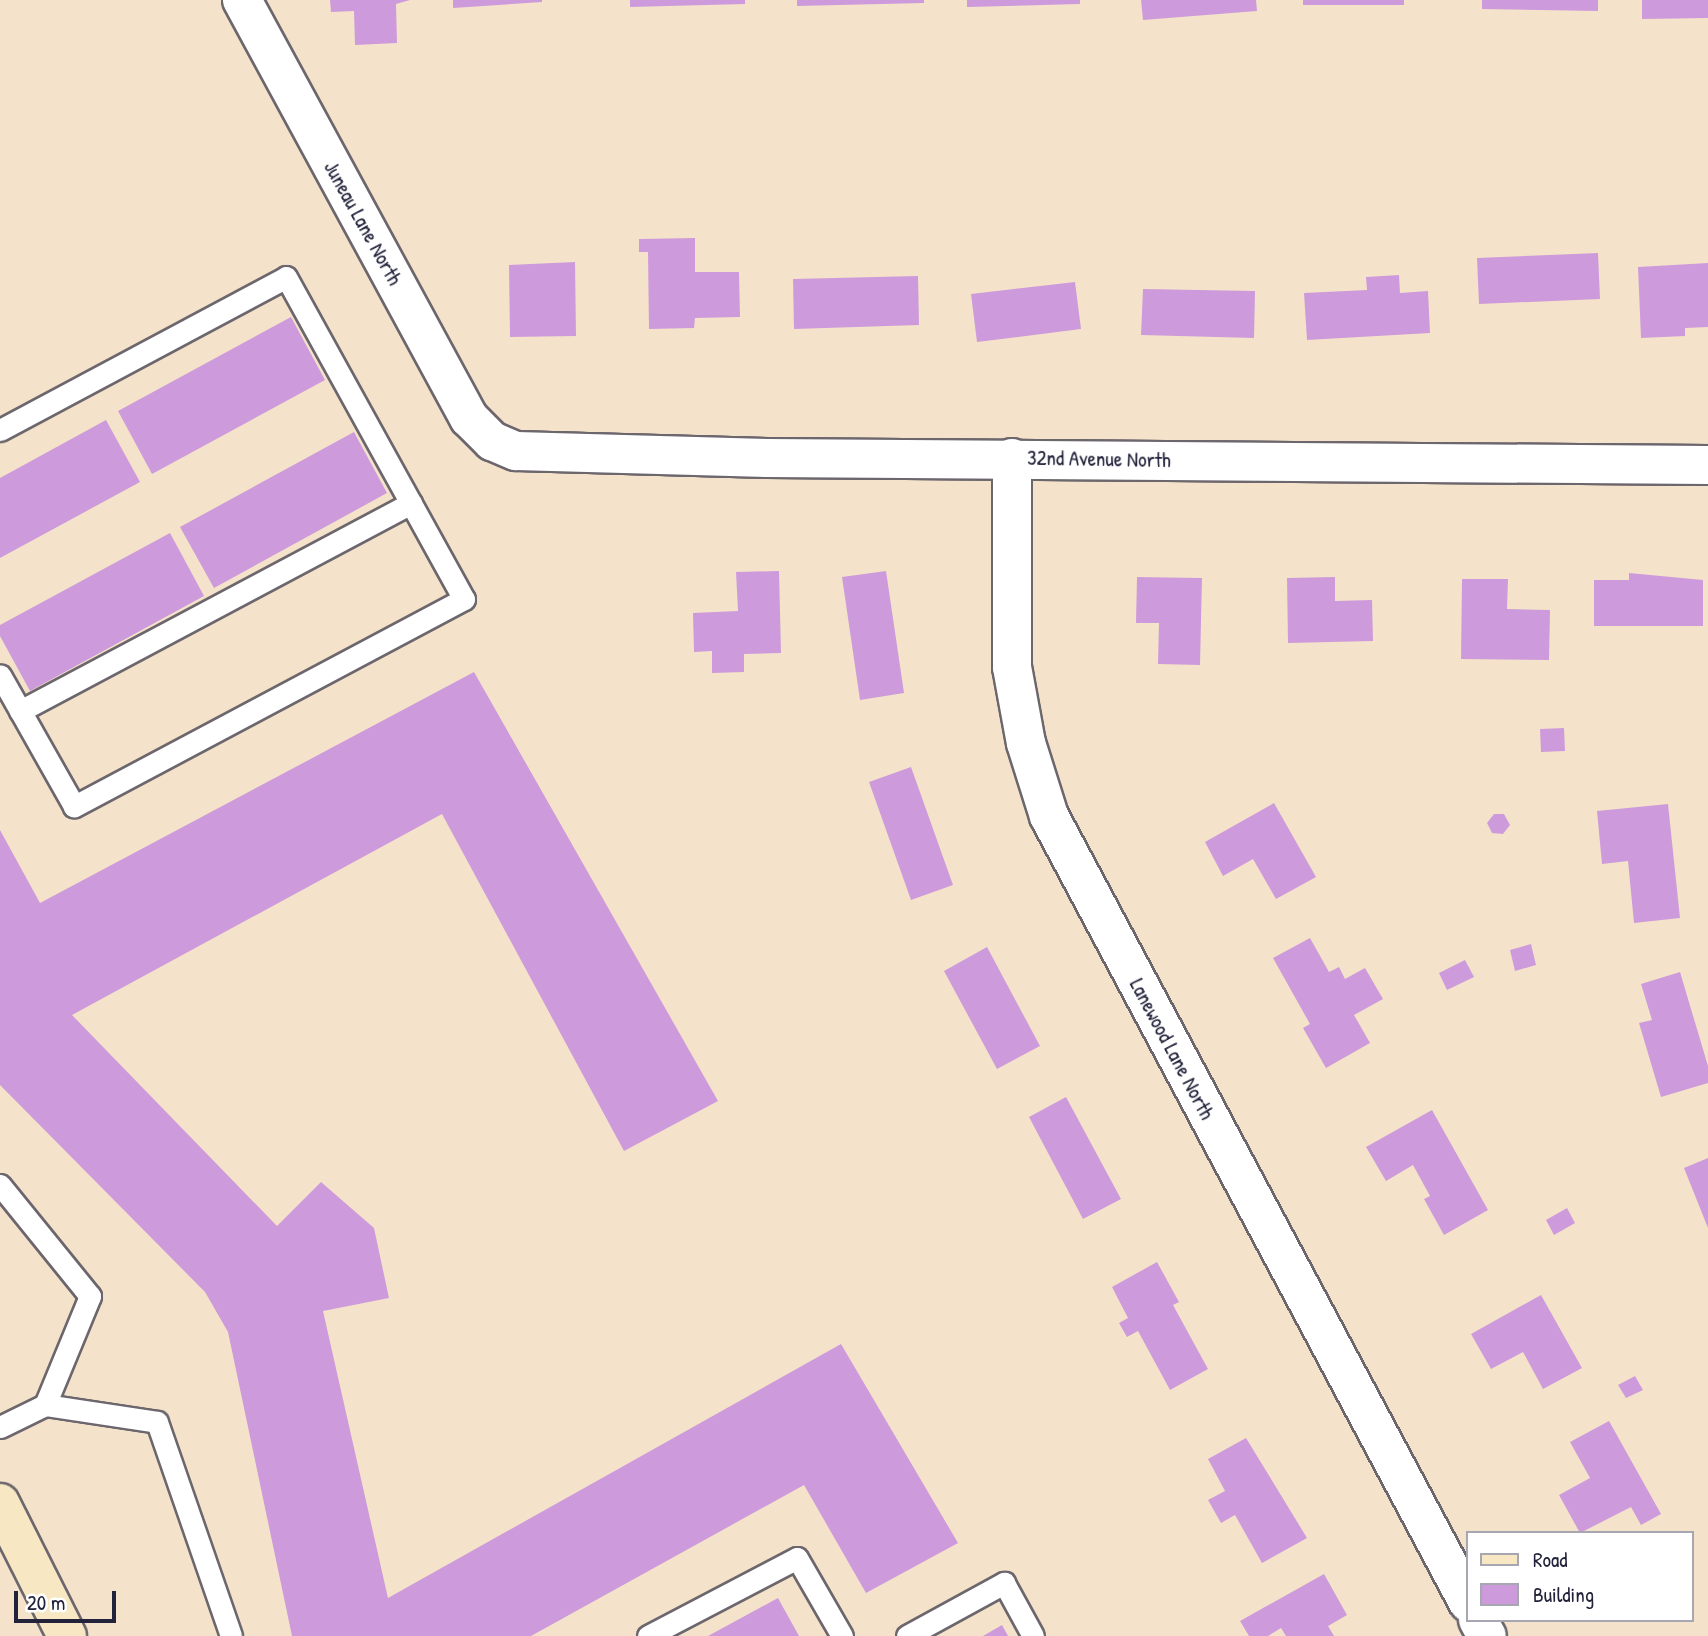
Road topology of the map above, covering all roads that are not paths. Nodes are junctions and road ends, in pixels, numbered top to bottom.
1 (242, 0) edge
2 (0, 430) edge
3 (492, 441) joint
4 (1012, 458) junction
5 (1708, 465) edge
6 (411, 503) junction
7 (0, 675) edge
8 (20, 711) junction
9 (0, 1185) edge
10 (45, 1405) junction
11 (0, 1427) edge
12 (0, 1503) edge
13 (1466, 1598) edge
14 (67, 1636) edge
15 (231, 1636) edge
16 (648, 1636) edge
17 (842, 1636) edge
18 (907, 1636) edge
19 (1032, 1636) edge

1 - 3 street, Juneau Lane North
2 - 6 lane
3 - 4 street, 32nd Avenue North
4 - 5 street, 32nd Avenue North
4 - 13 street, Lanewood Lane North
6 - 8 lane
6 - 8 lane
7 - 8 lane
9 - 10 lane
10 - 11 lane
10 - 15 lane
12 - 14 street
16 - 17 lane
18 - 19 lane

